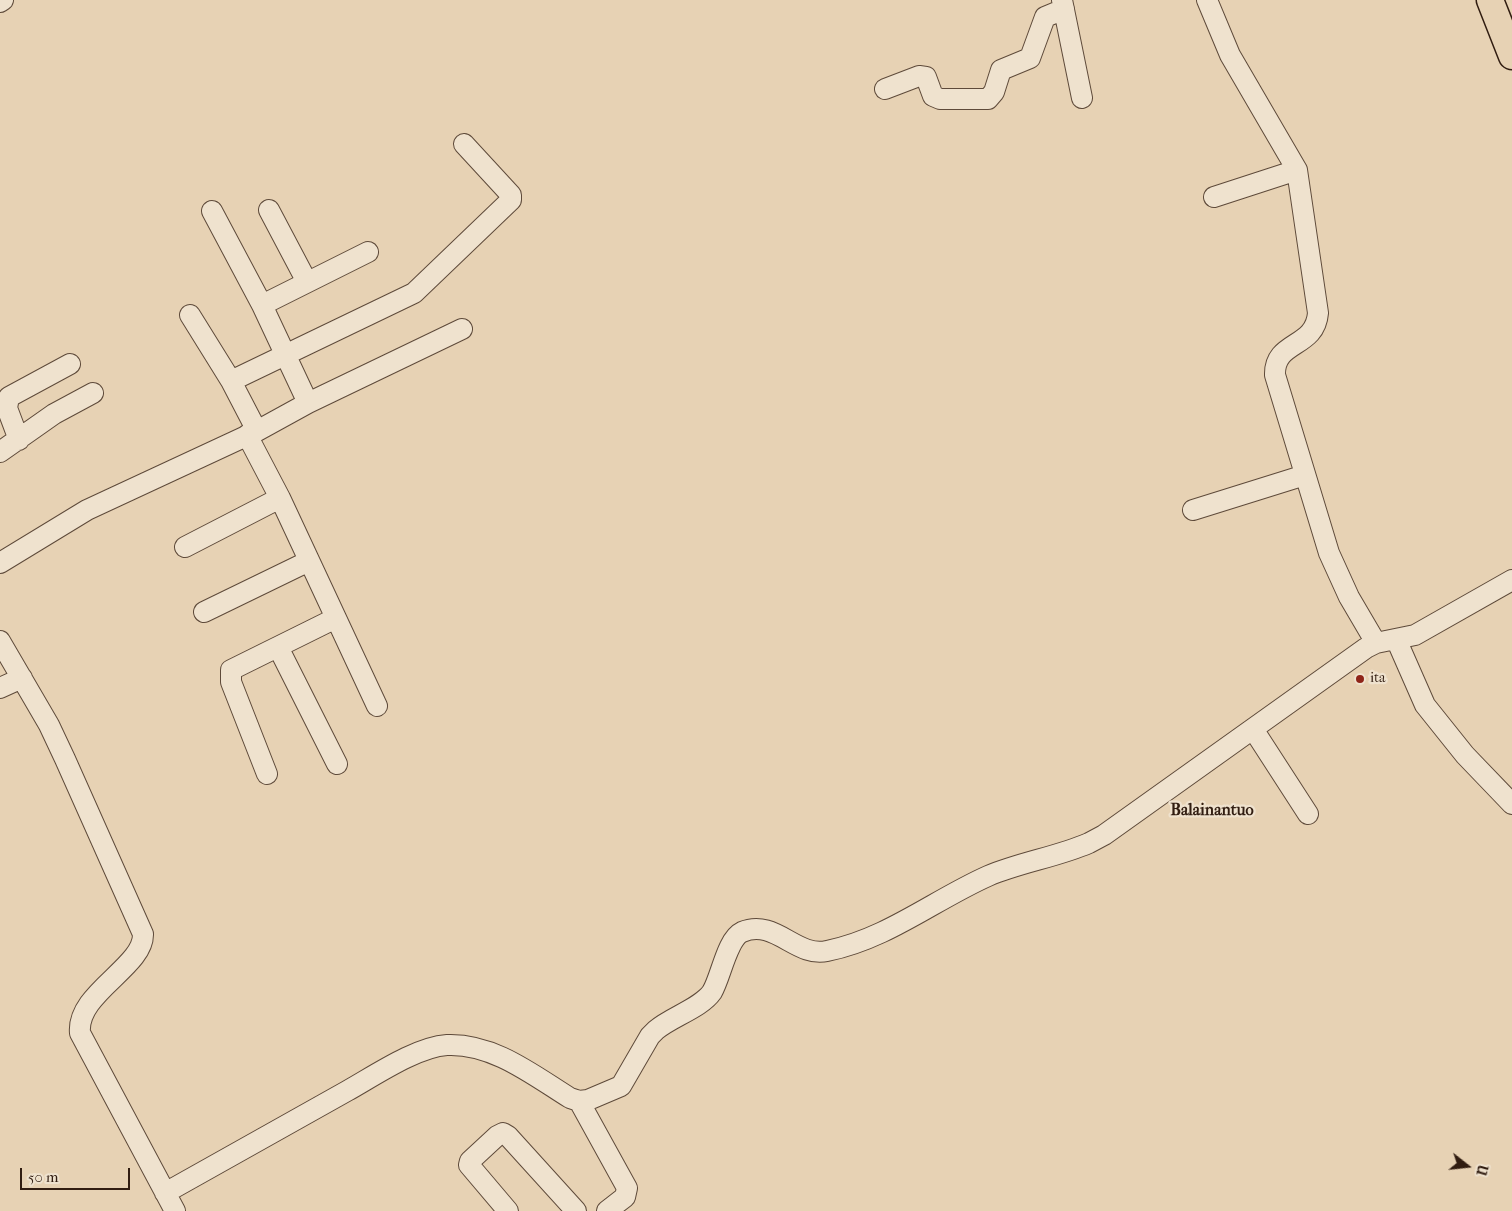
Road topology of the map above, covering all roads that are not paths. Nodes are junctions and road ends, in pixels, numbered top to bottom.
1 (1207, 0) edge
2 (1490, 0) edge
3 (1063, 4) edge
4 (1512, 56) edge
5 (886, 89) dead end
6 (1082, 98) dead end
7 (464, 144) dead end
8 (1297, 170) junction
9 (1214, 197) dead end
10 (269, 210) dead end
11 (212, 211) dead end
12 (368, 252) dead end
13 (307, 282) junction
14 (262, 305) junction
15 (190, 315) dead end
16 (462, 329) dead end
17 (285, 354) junction
18 (70, 364) dead end
19 (231, 381) junction
20 (93, 393) dead end
21 (308, 404) junction
22 (252, 433) junction
23 (19, 440) junction
24 (0, 452) edge
25 (1305, 475) junction
26 (280, 498) junction
27 (1193, 510) dead end
28 (185, 547) dead end
29 (309, 561) junction
30 (0, 563) edge
31 (1512, 580) edge
32 (204, 612) dead end
33 (336, 618) junction
34 (1396, 639) junction
35 (0, 640) edge
36 (1376, 643) junction
37 (278, 647) junction
38 (22, 678) junction
39 (0, 688) edge
40 (378, 706) dead end
41 (1253, 728) junction
42 (337, 764) dead end
43 (267, 774) dead end
44 (1512, 804) edge
45 (1308, 814) dead end
46 (579, 1101) junction
47 (165, 1193) junction
48 (619, 1207) edge
49 (175, 1211) edge
50 (508, 1211) edge
51 (576, 1211) edge

1 - 8 street
2 - 4 main road
3 - 5 street
3 - 6 street
7 - 17 street
8 - 9 street
8 - 25 street
10 - 13 street
11 - 14 street
12 - 13 street
13 - 14 street
14 - 17 street
15 - 19 street
16 - 21 street
17 - 19 street
17 - 21 street
18 - 23 street
19 - 22 street
20 - 23 street
21 - 22 street
22 - 26 street
22 - 30 street
23 - 24 street
25 - 27 street
25 - 36 street
26 - 28 street
26 - 29 street
29 - 32 street
29 - 33 street
31 - 34 street
33 - 37 street
33 - 40 street
34 - 36 street
34 - 44 street
35 - 38 street
36 - 41 street
37 - 42 street
37 - 43 street
38 - 39 street
38 - 47 street
41 - 45 street
41 - 46 street
46 - 47 street
46 - 48 street
47 - 49 street
50 - 51 street

